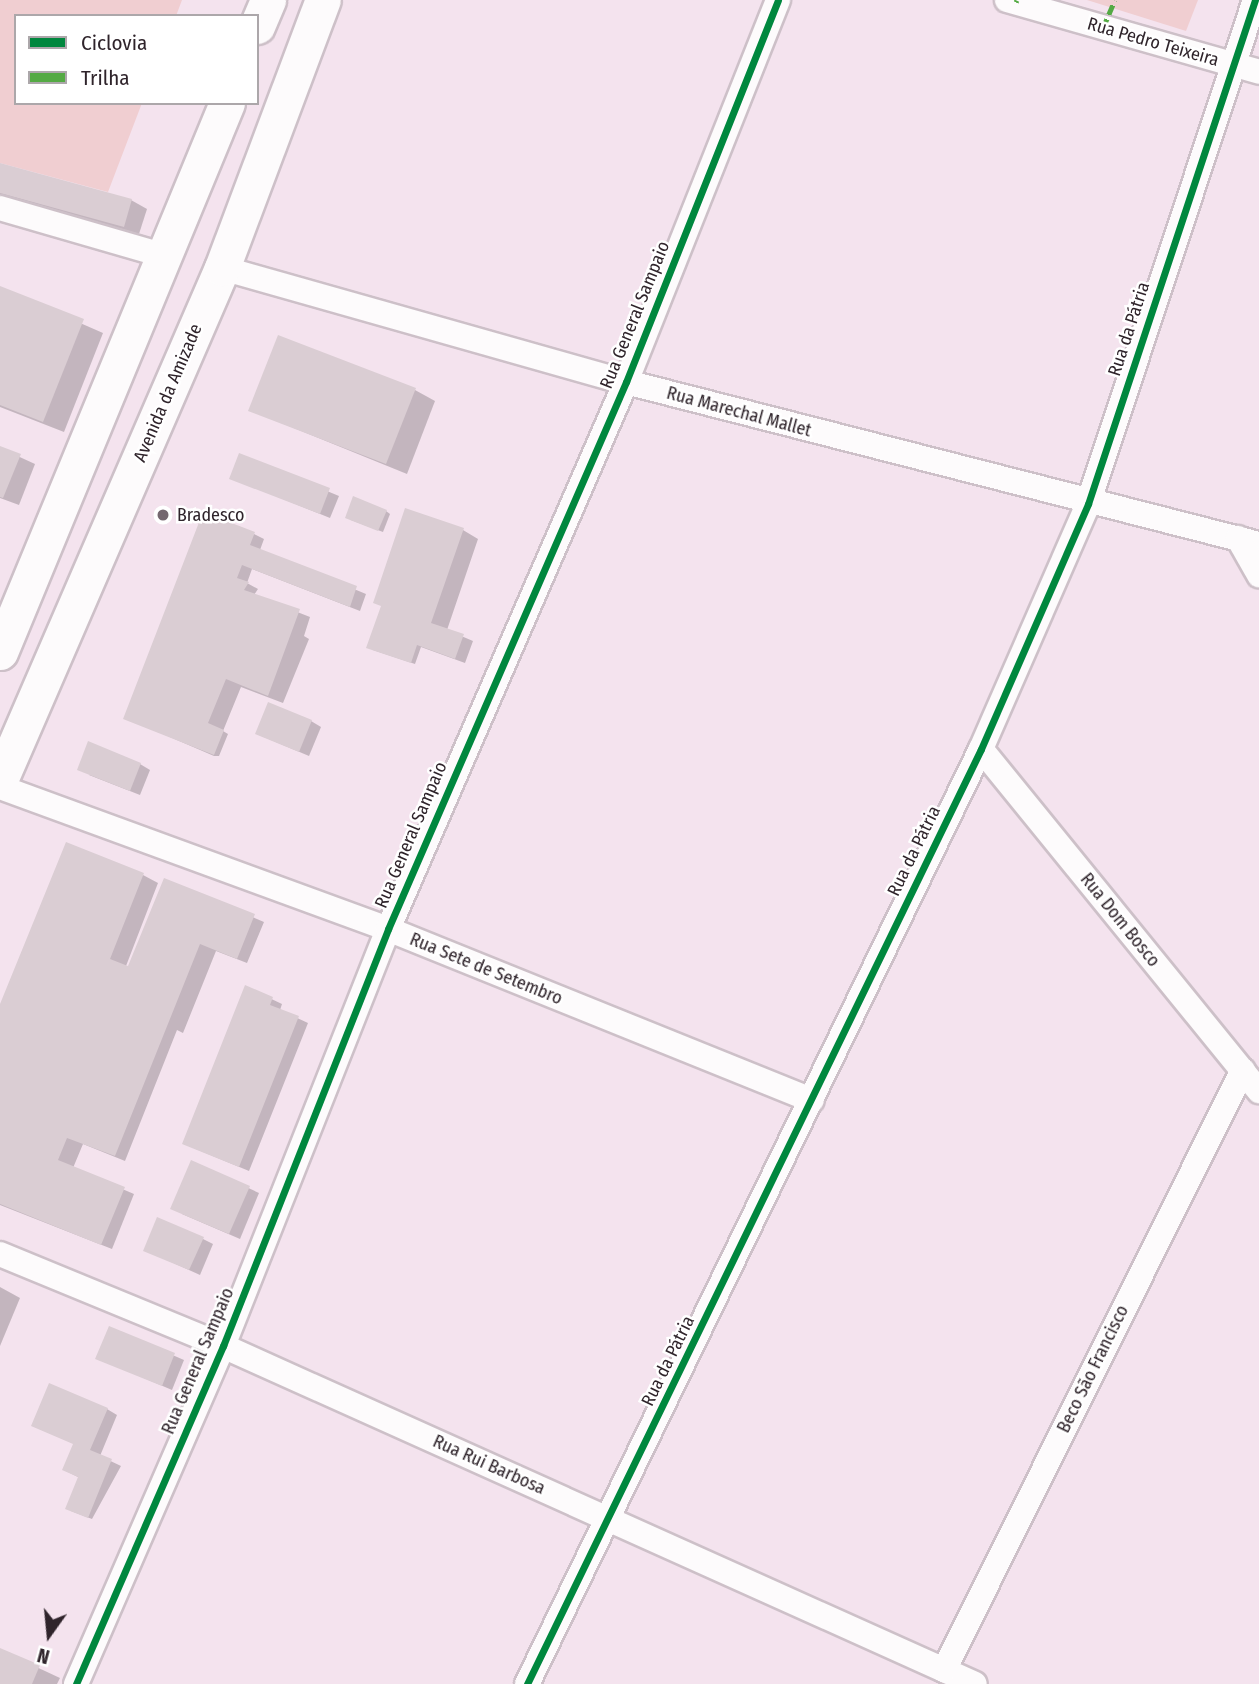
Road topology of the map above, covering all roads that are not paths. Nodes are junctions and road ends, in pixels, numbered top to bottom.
1 (268, 0) edge
2 (323, 0) edge
3 (778, 0) edge
4 (1007, 0) edge
5 (1255, 0) edge
6 (259, 21) edge
7 (1232, 64) junction
8 (1259, 72) edge
9 (272, 95) edge
10 (226, 105) edge
11 (0, 208) edge
12 (165, 256) junction
13 (222, 268) junction
14 (626, 382) junction
15 (1088, 504) junction
16 (51, 534) junction
17 (1249, 541) edge
18 (99, 553) junction
19 (1259, 575) edge
20 (0, 652) edge
21 (981, 749) junction
22 (0, 780) edge
23 (0, 787) edge
24 (388, 929) junction
25 (1243, 1070) junction
26 (1259, 1091) edge
27 (812, 1100) junction
28 (0, 1254) edge
29 (223, 1346) junction
30 (609, 1518) junction
31 (944, 1670) junction
32 (76, 1684) edge
33 (527, 1684) edge
34 (975, 1684) edge

1 - 6 main road
2 - 9 main road, Avenida da Amizade
3 - 14 street, Rua General Sampaio
4 - 7 street, Rua Pedro Teixeira
5 - 7 street, Rua da Pátria
7 - 8 street, Rua Pedro Teixeira
7 - 15 street, Rua da Pátria
9 - 13 main road, Avenida da Amizade
10 - 12 main road
11 - 12 street
12 - 16 main road
13 - 14 street, Rua Marechal Mallet
13 - 18 main road, Avenida da Amizade
14 - 15 street, Rua Marechal Mallet
14 - 24 street, Rua General Sampaio
15 - 17 street, Rua Marechal Mallet
15 - 21 street, Rua da Pátria
16 - 18 main road
16 - 20 main road
17 - 19 street
18 - 22 main road, Avenida da Amizade
21 - 25 street, Rua Dom Bosco
21 - 27 street, Rua da Pátria
23 - 24 street, Rua Sete de Setembro
24 - 27 street, Rua Sete de Setembro
24 - 29 street, Rua General Sampaio
25 - 26 street, Rua Dom Bosco
25 - 31 street, Beco São Francisco
27 - 30 street, Rua da Pátria
28 - 29 street, Rua Rui Barbosa
29 - 30 street, Rua Rui Barbosa
29 - 32 street, Rua General Sampaio
30 - 31 street, Rua Rui Barbosa
30 - 33 street, Rua da Pátria
31 - 34 street, Rua Rui Barbosa

